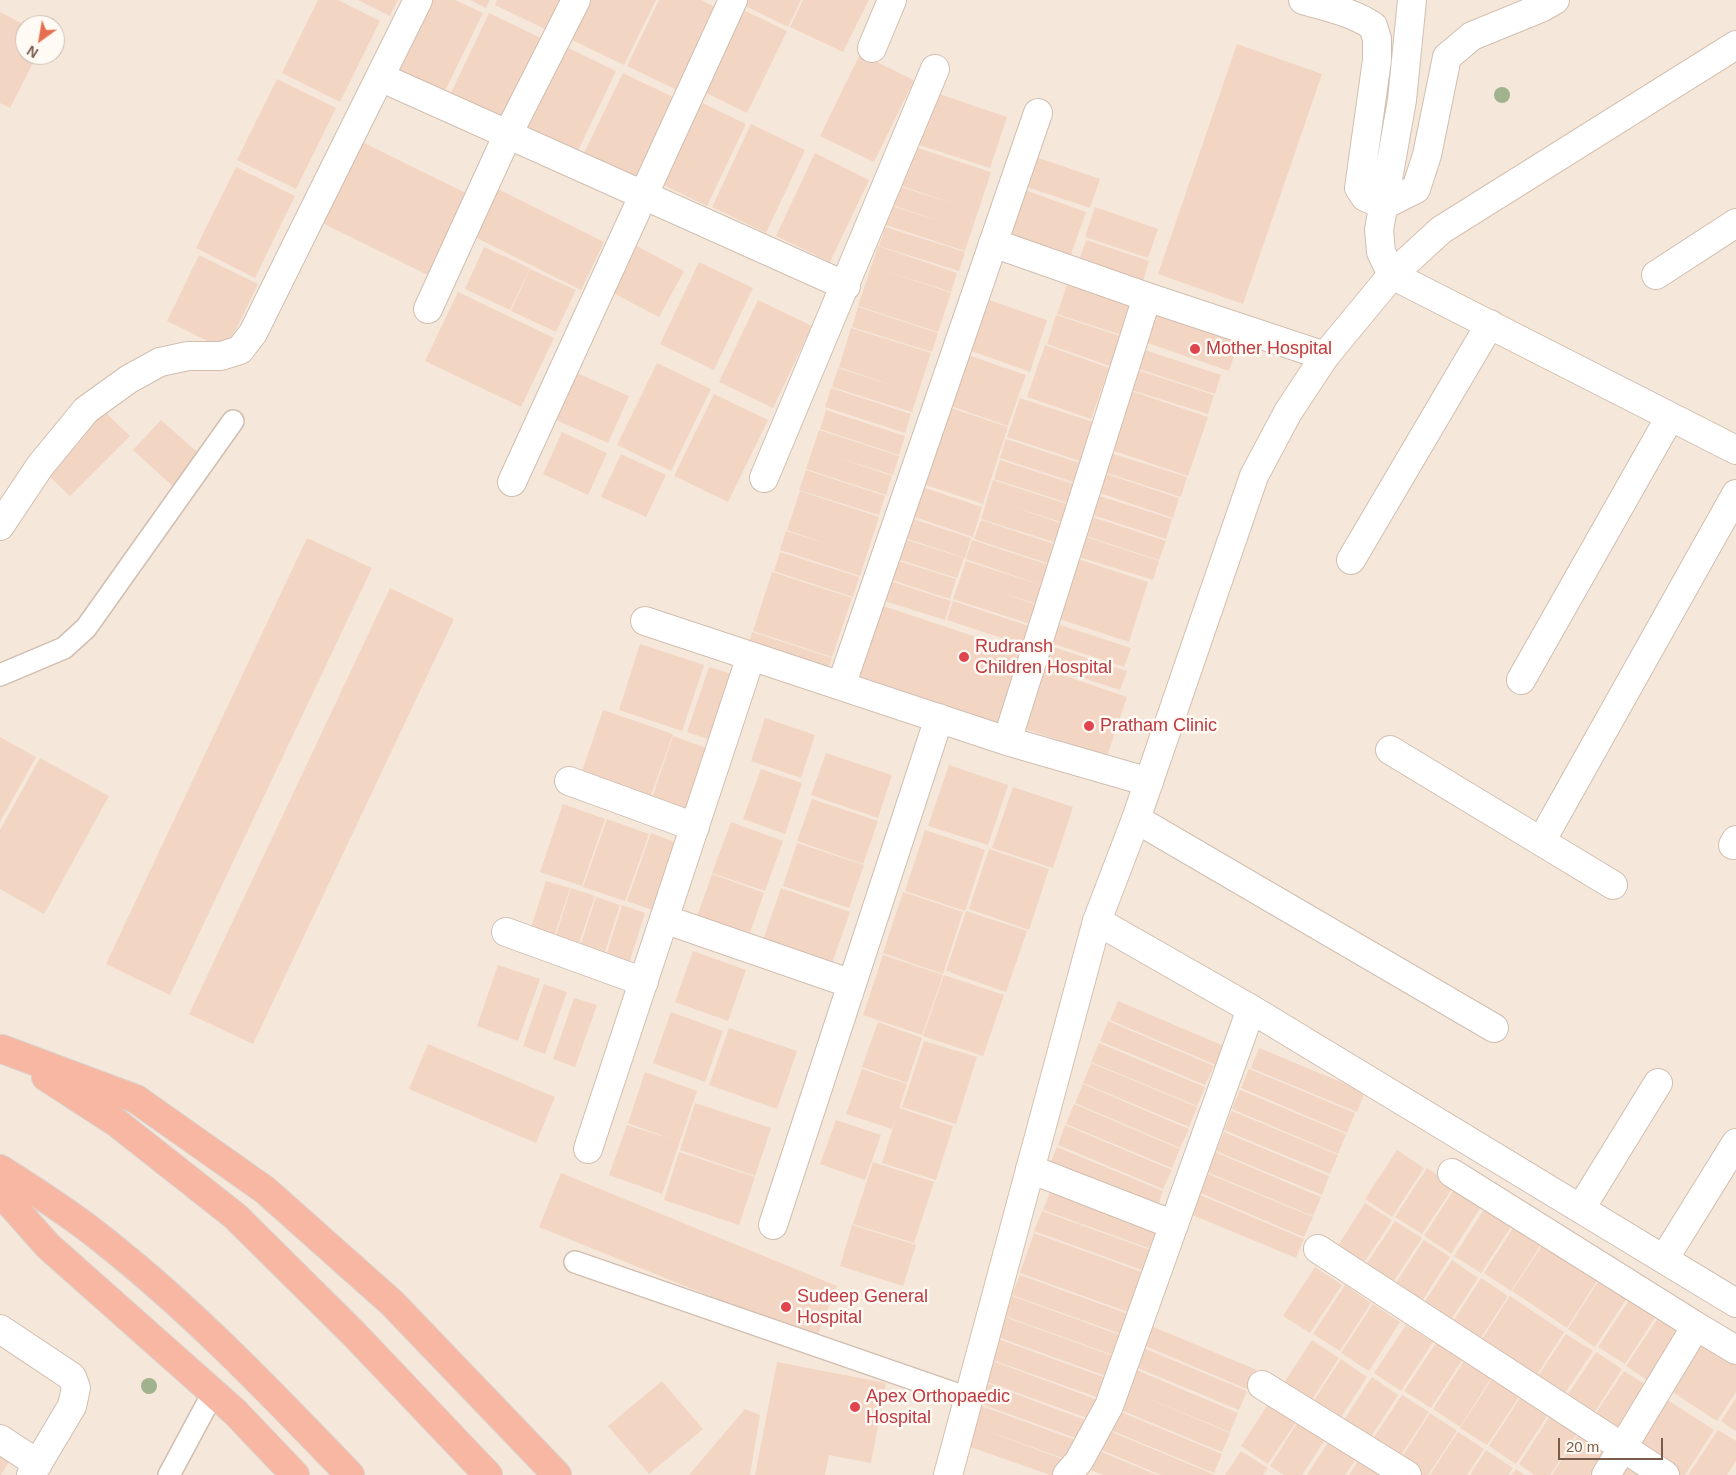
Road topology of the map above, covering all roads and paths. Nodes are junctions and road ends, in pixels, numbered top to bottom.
1 (418, 0) edge
2 (576, 0) edge
3 (733, 0) edge
4 (892, 0) edge
5 (1303, 0) edge
6 (1412, 0) edge
7 (1556, 0) edge
8 (1736, 46) edge
9 (872, 48) dead end
10 (935, 69) dead end
11 (380, 77) junction
12 (1038, 113) dead end
13 (508, 134) junction
14 (1385, 195) junction
15 (644, 196) junction
16 (1736, 223) edge
17 (993, 243) junction
18 (1392, 275) junction
19 (1656, 275) dead end
20 (846, 286) junction
21 (1147, 297) junction
22 (428, 309) dead end
23 (1490, 324) junction
24 (1325, 356) junction
25 (1670, 416) junction
26 (233, 421) dead end
27 (1736, 450) edge
28 (764, 478) dead end
29 (512, 482) dead end
30 (1736, 494) edge
31 (0, 526) edge
32 (1350, 560) dead end
33 (646, 621) dead end
34 (752, 656) junction
35 (0, 675) edge
36 (1521, 680) dead end
37 (841, 686) junction
38 (939, 718) junction
39 (1008, 741) junction
40 (1390, 750) dead end
41 (569, 781) dead end
42 (1149, 782) junction
43 (1136, 819) junction
44 (695, 828) junction
45 (1542, 840) junction
46 (1614, 884) dead end
47 (664, 919) junction
48 (1097, 921) junction
49 (506, 932) dead end
50 (644, 982) junction
51 (852, 984) junction
52 (1252, 1008) junction
53 (1494, 1028) dead end
54 (1, 1048) edge
55 (1658, 1082) dead end
56 (1736, 1144) edge
57 (588, 1149) dead end
58 (0, 1169) edge
59 (1030, 1169) junction
60 (1452, 1173) dead end
61 (0, 1192) edge
62 (1581, 1208) junction
63 (773, 1225) dead end
64 (1174, 1225) junction
65 (1318, 1249) dead end
66 (1664, 1259) junction
67 (575, 1262) dead end
68 (1736, 1303) edge
69 (1696, 1326) junction
70 (0, 1329) edge
71 (1736, 1350) edge
72 (1262, 1386) dead end
73 (213, 1393) junction
74 (968, 1398) junction
75 (0, 1439) edge
76 (1622, 1448) junction
77 (35, 1469) edge
78 (169, 1475) edge
79 (295, 1475) edge
80 (350, 1475) edge
81 (488, 1475) edge
82 (557, 1475) edge
83 (948, 1475) edge
84 (1067, 1475) edge
85 (1407, 1475) edge
86 (1606, 1475) edge
87 (1665, 1475) edge

1 - 11 street
2 - 13 street
3 - 15 street
4 - 9 street
5 - 14 street
6 - 14 street
7 - 14 street
8 - 18 street
10 - 20 street
11 - 13 street
11 - 31 street
12 - 17 street
13 - 15 street
13 - 22 street
14 - 18 street
15 - 20 street
15 - 29 street
16 - 19 street
17 - 21 street
17 - 37 street
18 - 23 street
18 - 24 street
20 - 28 street
21 - 24 street
21 - 39 street
23 - 25 street
23 - 32 street
24 - 42 street
25 - 27 street
25 - 36 street
26 - 35 lane
30 - 45 street
33 - 34 street
34 - 37 street
34 - 44 street
37 - 38 street
38 - 39 street
38 - 51 street
39 - 42 street
40 - 45 street
41 - 44 street
42 - 43 street
43 - 48 street
43 - 53 street
44 - 47 street
45 - 46 street
47 - 50 street
47 - 51 street
48 - 52 street
48 - 59 street
49 - 50 street
50 - 57 street
51 - 63 street
52 - 62 street
52 - 64 street
54 - 81 highway
54 - 82 highway
55 - 62 street
56 - 66 street
58 - 80 highway
59 - 64 street
59 - 74 street
60 - 69 street
61 - 73 highway
62 - 66 street
64 - 84 street
65 - 76 street
66 - 68 street
67 - 74 lane
69 - 71 street
69 - 76 street
70 - 77 street
72 - 85 street
73 - 78 lane
73 - 79 highway
74 - 83 street
75 - 77 street
76 - 86 street
76 - 87 street

